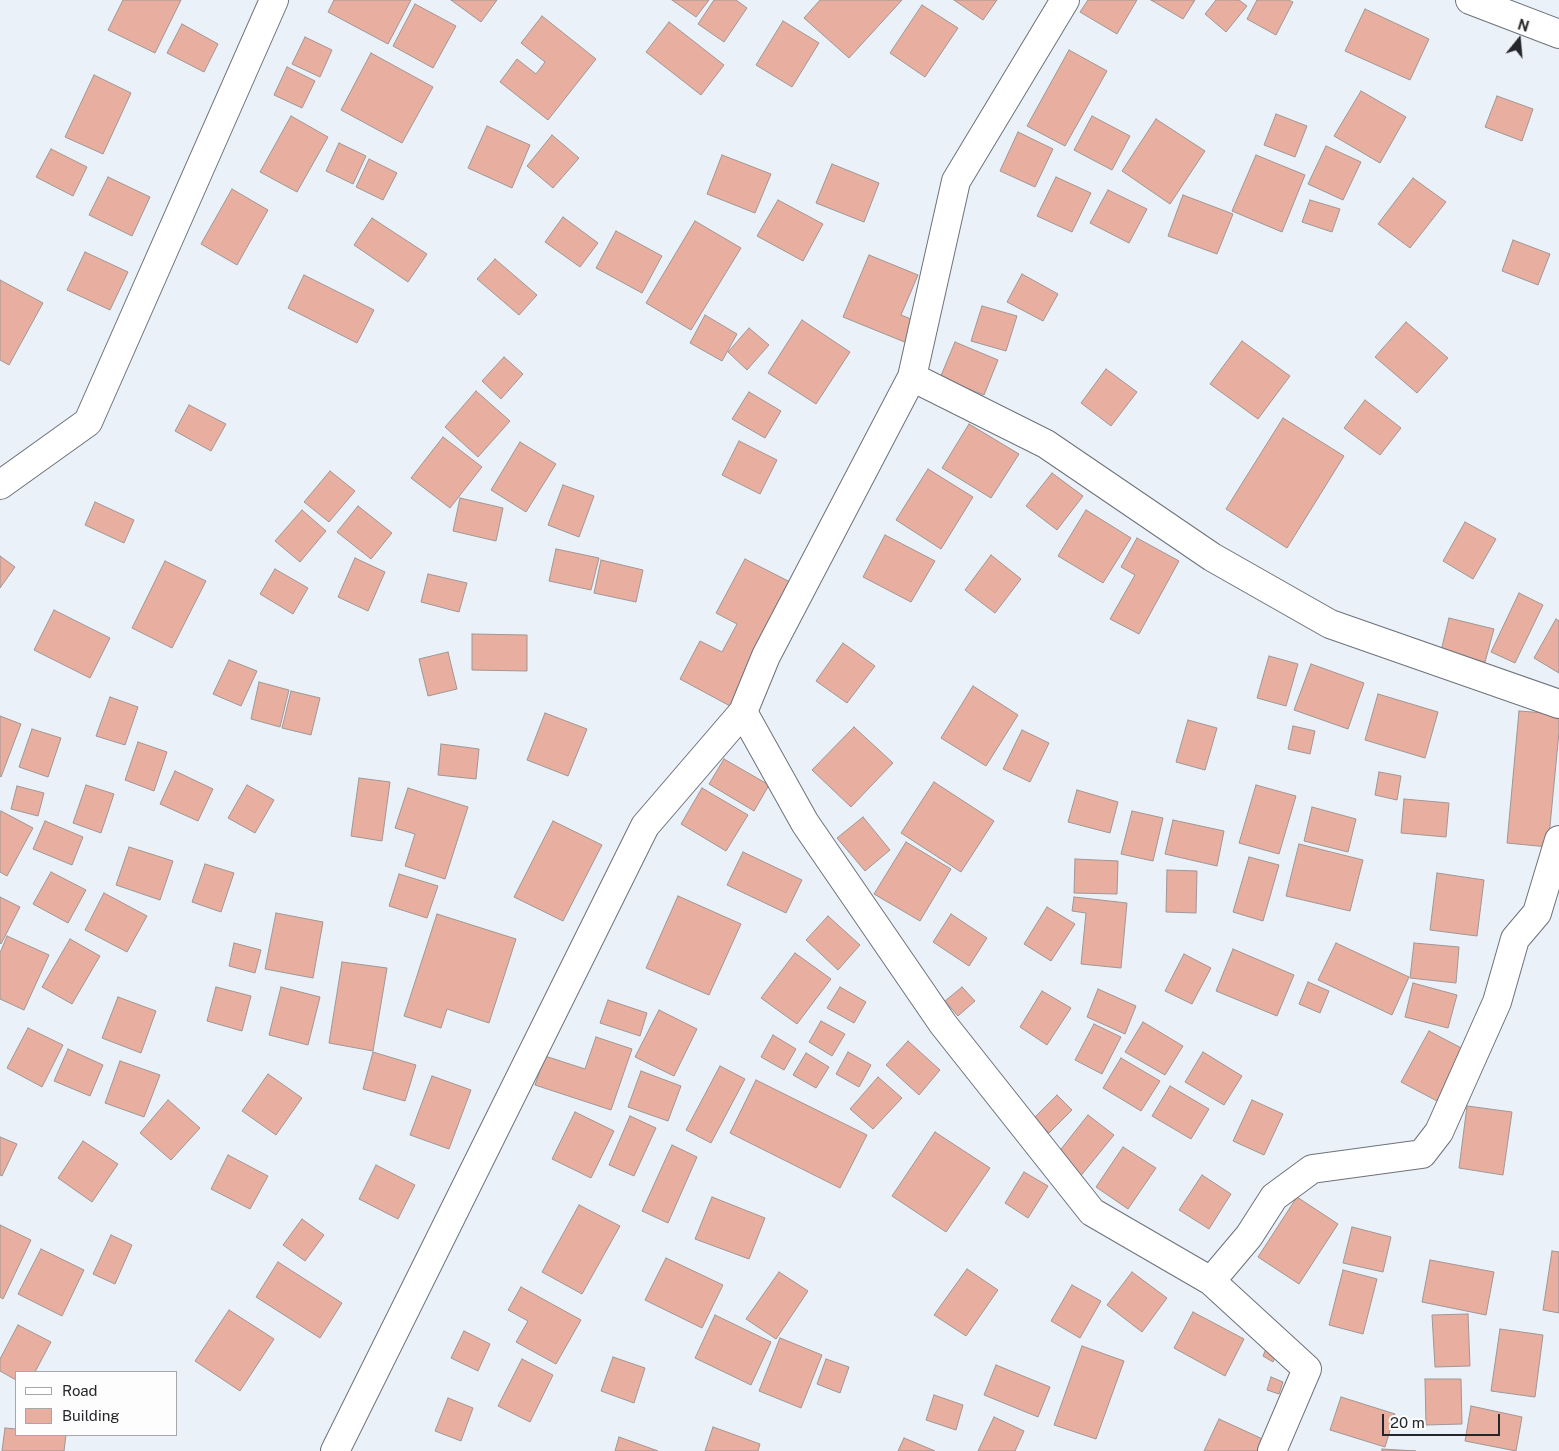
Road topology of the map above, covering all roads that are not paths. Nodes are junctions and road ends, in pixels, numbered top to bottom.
1 (274, 0) edge
2 (1065, 0) edge
3 (1470, 0) edge
4 (1559, 34) edge
5 (912, 377) junction
6 (0, 485) edge
7 (1559, 704) edge
8 (743, 712) junction
9 (1559, 840) edge
10 (1211, 1281) junction
11 (335, 1451) edge
12 (1272, 1451) edge

1 - 6 street
2 - 5 street
3 - 4 street
5 - 7 street
5 - 8 street
8 - 10 street
8 - 11 street
9 - 10 street
10 - 12 street

